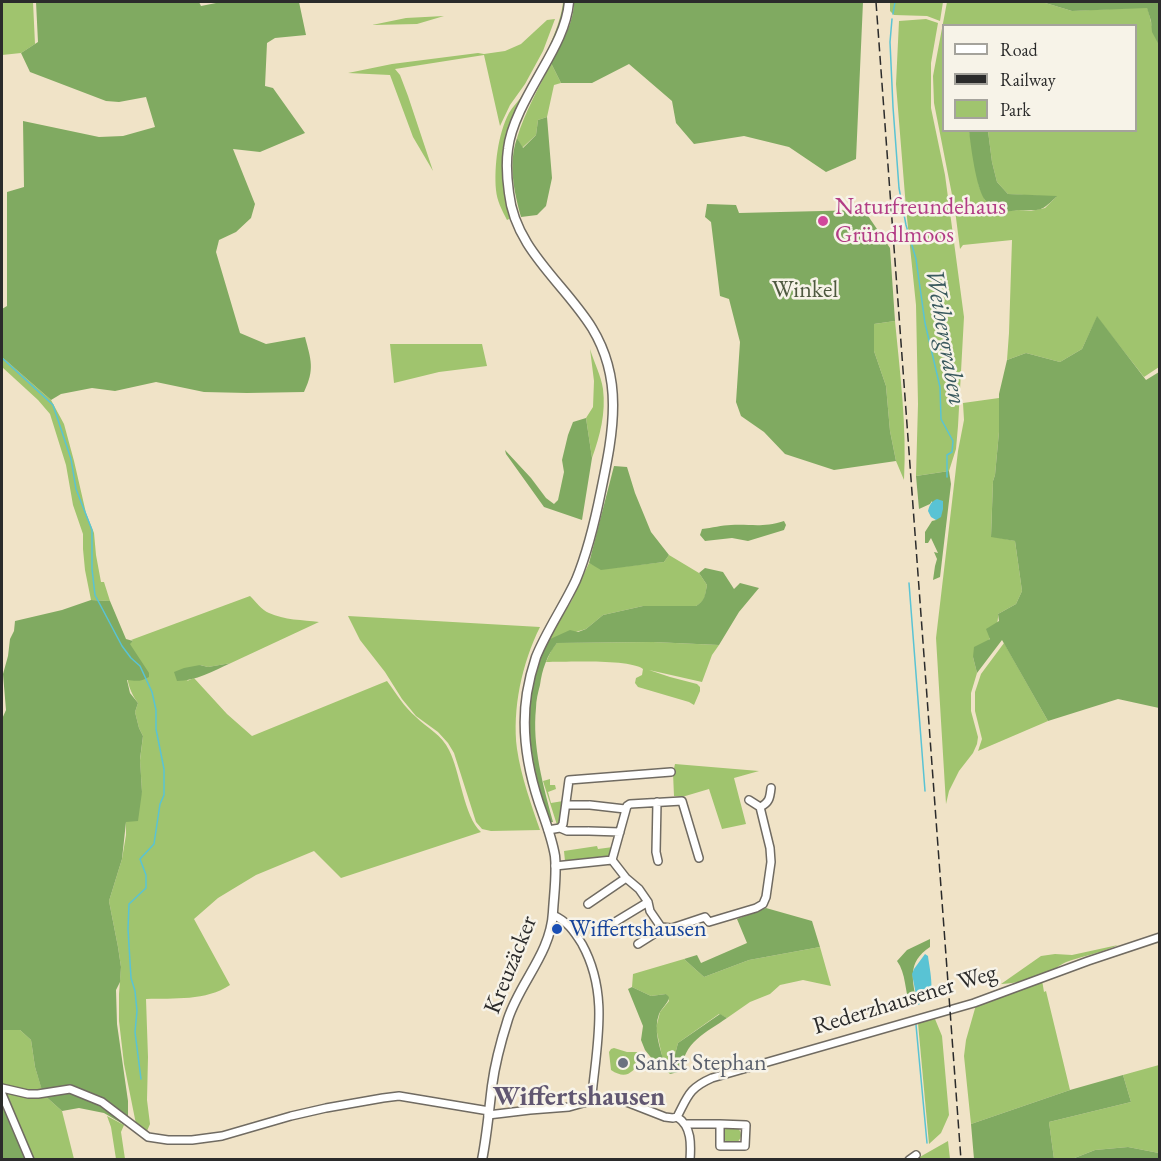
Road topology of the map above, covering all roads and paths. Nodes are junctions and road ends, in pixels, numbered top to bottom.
1 (569, 2) edge
2 (671, 772) dead end
3 (771, 788) dead end
4 (749, 801) dead end
5 (657, 802) junction
6 (566, 805) junction
7 (760, 807) junction
8 (625, 808) junction
9 (560, 828) junction
10 (548, 830) junction
11 (620, 832) junction
12 (699, 858) dead end
13 (612, 860) junction
14 (658, 861) dead end
15 (555, 866) junction
16 (627, 878) junction
17 (648, 902) junction
18 (588, 904) dead end
19 (553, 915) junction
20 (610, 927) dead end
21 (661, 927) junction
22 (1160, 937) edge
23 (638, 944) dead end
24 (2, 1088) edge
25 (2, 1094) edge
26 (594, 1100) junction
27 (489, 1113) junction
28 (677, 1117) junction
29 (685, 1124) junction
30 (720, 1124) junction
31 (30, 1160) edge
32 (482, 1160) edge
33 (690, 1160) edge

1 - 10 street, Kreuzäcker
2 - 6 street
3 - 7 street
4 - 7 street
5 - 8 street
5 - 12 street
5 - 14 street
6 - 8 street
6 - 9 street
7 - 21 street
8 - 11 street
9 - 10 street
9 - 11 street
10 - 15 street, Kreuzäcker
11 - 13 street
13 - 15 street
13 - 16 street
15 - 19 street, Kreuzäcker
16 - 17 street
16 - 18 street
17 - 20 street
17 - 21 street
19 - 26 street
19 - 27 street, Kreuzäcker
21 - 23 street
22 - 28 street, Rederzhausener Weg
24 - 27 street
25 - 31 street
26 - 27 street
26 - 28 street
27 - 32 street, Kreuzäcker
28 - 29 street
29 - 30 street
29 - 33 street
30 - 30 street

